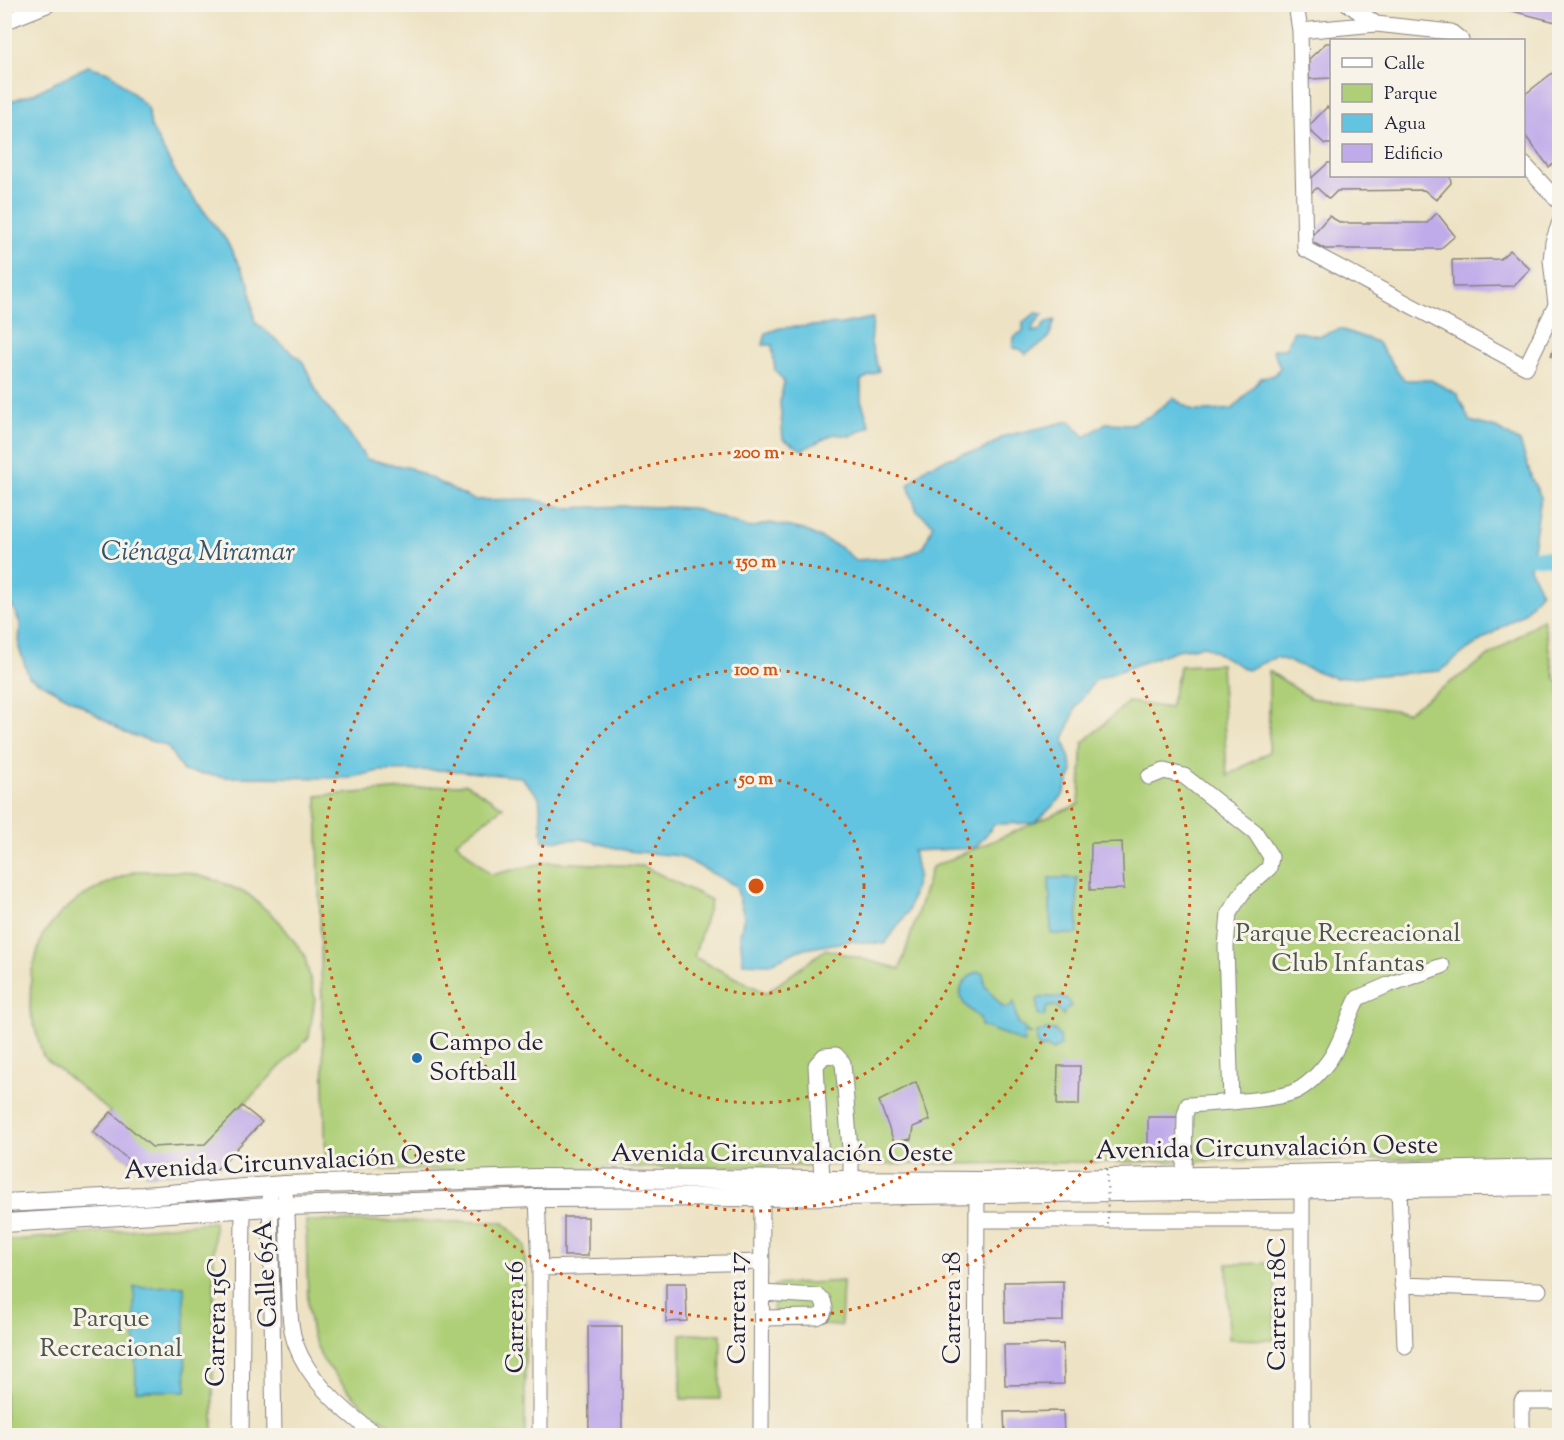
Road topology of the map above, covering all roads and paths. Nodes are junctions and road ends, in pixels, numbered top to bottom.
1 (49, 4) edge
2 (1296, 4) edge
3 (1348, 4) edge
4 (4, 22) edge
5 (1376, 24) junction
6 (1300, 31) junction
7 (1460, 39) edge
8 (1525, 165) edge
9 (1560, 203) edge
10 (1560, 222) edge
11 (1149, 777) dead end
12 (1442, 966) dead end
13 (1231, 1101) junction
14 (1107, 1168) dead end
15 (1560, 1168) edge
16 (1184, 1176) junction
17 (822, 1181) junction
18 (851, 1181) junction
19 (1302, 1182) junction
20 (277, 1186) junction
21 (1560, 1186) edge
22 (977, 1188) junction
23 (762, 1189) junction
24 (1399, 1189) junction
25 (537, 1198) junction
26 (4, 1203) edge
27 (278, 1206) junction
28 (243, 1209) junction
29 (977, 1220) junction
30 (1302, 1220) junction
31 (4, 1223) edge
32 (1108, 1225) dead end
33 (762, 1262) junction
34 (540, 1268) junction
35 (1402, 1285) junction
36 (1539, 1290) dead end
37 (762, 1293) junction
38 (762, 1318) junction
39 (1406, 1346) dead end
40 (1560, 1401) edge
41 (241, 1436) edge
42 (274, 1436) edge
43 (378, 1436) edge
44 (540, 1436) edge
45 (761, 1436) edge
46 (976, 1436) edge
47 (1302, 1436) edge
48 (1522, 1436) edge

1 - 4 street
2 - 6 street
3 - 5 street
5 - 6 street
5 - 7 street
6 - 10 street
8 - 9 street
11 - 13 street
12 - 13 street
13 - 16 street
14 - 32 path, bridge
15 - 19 main road, Avenida Circunvalación Oeste
16 - 19 main road, Avenida Circunvalación Oeste
16 - 22 main road, Avenida Circunvalación Oeste
17 - 18 main road, Avenida Circunvalación Oeste
17 - 18 street
17 - 23 main road, Avenida Circunvalación Oeste
18 - 22 main road, Avenida Circunvalación Oeste
19 - 22 main road, Avenida Circunvalación Oeste
19 - 24 main road, Avenida Circunvalación Oeste
19 - 30 street, Carrera 18C
20 - 23 main road, Avenida Circunvalación Oeste
20 - 26 main road, Avenida Circunvalación Oeste
20 - 27 street, Carrera 15C
21 - 24 main road, Avenida Circunvalación Oeste
22 - 23 main road, Avenida Circunvalación Oeste
22 - 29 street, Carrera 18
23 - 25 main road, Avenida Circunvalación Oeste
23 - 33 street, Carrera 17
24 - 35 street
25 - 27 main road, Avenida Circunvalación Oeste
25 - 34 street, Carrera 16
27 - 28 main road, Avenida Circunvalación Oeste
27 - 42 street, Carrera 15C
27 - 43 street, Calle 65A
28 - 31 main road, Avenida Circunvalación Oeste
28 - 41 street, Carrera 15C
29 - 30 street
29 - 46 street, Carrera 18
30 - 47 street, Carrera 18C
33 - 34 street
33 - 37 street, Carrera 17
34 - 44 street, Carrera 16
35 - 36 street
35 - 39 street
37 - 38 street, Carrera 17
37 - 38 street
38 - 45 street, Carrera 17
40 - 48 street

